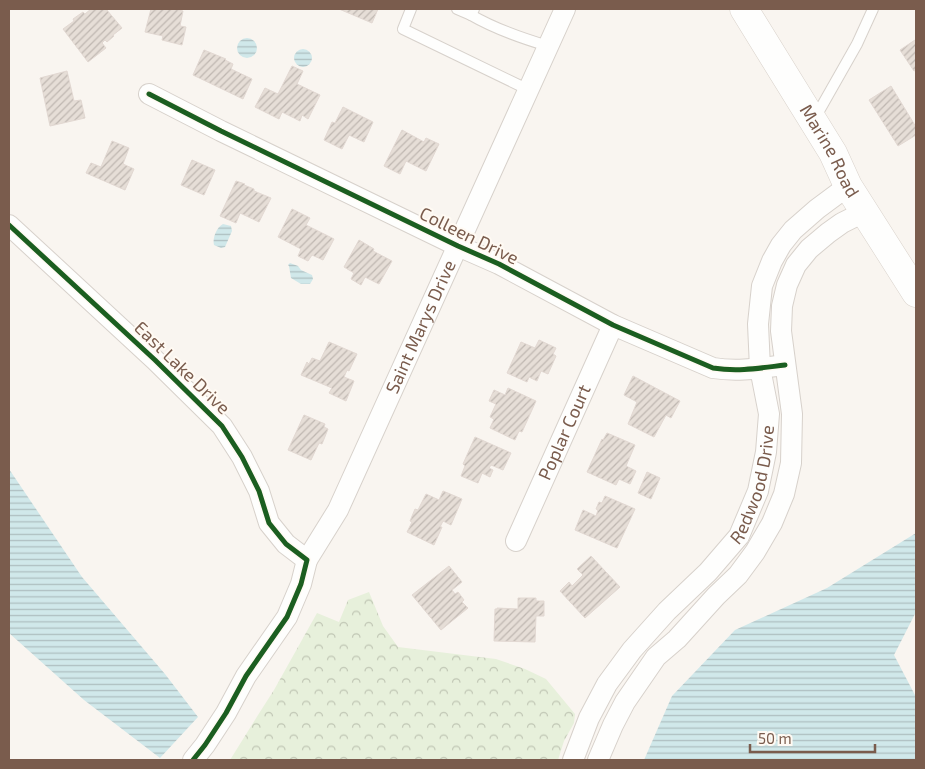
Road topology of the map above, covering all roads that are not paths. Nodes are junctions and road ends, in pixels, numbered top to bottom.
1 (411, 9) edge
2 (457, 9) edge
3 (565, 9) edge
4 (744, 9) edge
5 (873, 9) edge
6 (472, 12) edge
7 (548, 46) junction
8 (529, 90) junction
9 (149, 94) dead end
10 (813, 121) junction
11 (848, 186) junction
12 (864, 212) junction
13 (9, 225) edge
14 (458, 246) junction
15 (916, 293) edge
16 (613, 325) junction
17 (785, 365) junction
18 (760, 368) junction
19 (516, 540) dead end
20 (307, 560) junction
21 (193, 760) edge
22 (573, 760) edge
23 (598, 760) edge

1 - 8 lane
2 - 6 lane
3 - 7 street, Saint Marys Drive
4 - 10 main road, Marine Road
5 - 10 lane
6 - 7 lane
7 - 8 street, Saint Marys Drive
8 - 14 street, Saint Marys Drive
9 - 14 street, Colleen Drive
10 - 11 main road, Marine Road
11 - 12 main road, Marine Road
11 - 18 street, Redwood Drive
12 - 15 main road, Marine Road
12 - 17 street, Redwood Drive
13 - 20 street, East Lake Drive
14 - 16 street, Colleen Drive
14 - 20 street, Saint Marys Drive
16 - 18 street, Colleen Drive
16 - 19 street, Poplar Court
17 - 18 street, Colleen Drive
17 - 23 street, Redwood Drive
18 - 22 street, Redwood Drive
20 - 21 street

